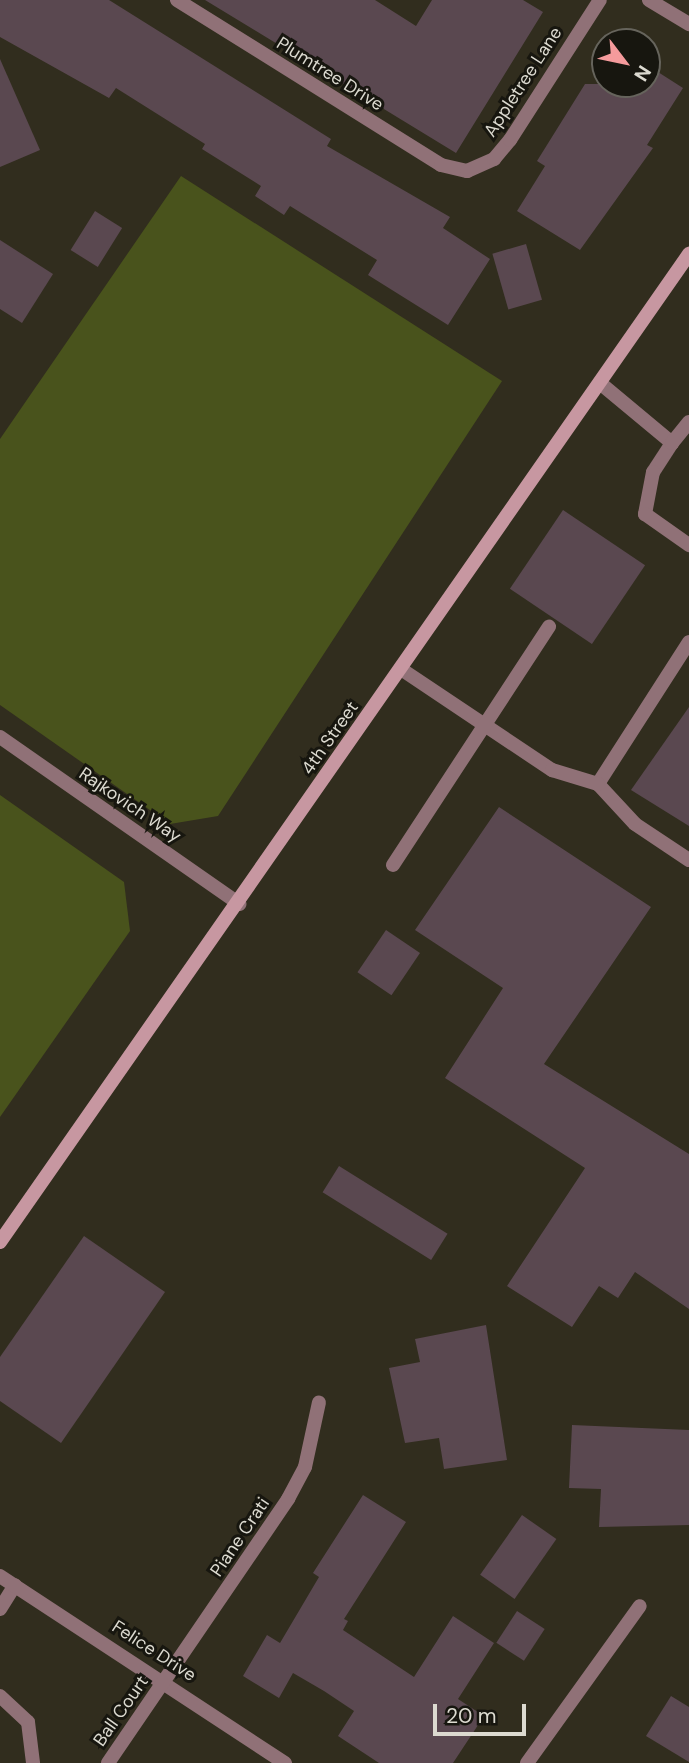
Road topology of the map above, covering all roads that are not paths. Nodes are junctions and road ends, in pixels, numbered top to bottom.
1 (177, 0) edge
2 (600, 0) edge
3 (649, 0) edge
4 (689, 24) edge
5 (467, 171) joint
6 (689, 254) edge
7 (600, 383) junction
8 (689, 422) edge
9 (671, 443) junction
10 (689, 545) edge
11 (549, 627) dead end
12 (689, 642) edge
13 (401, 669) junction
14 (483, 726) junction
15 (0, 737) edge
16 (598, 785) junction
17 (689, 860) edge
18 (393, 865) dead end
19 (239, 904) junction
20 (0, 1242) edge
21 (319, 1402) dead end
22 (0, 1576) edge
23 (15, 1585) junction
24 (640, 1606) dead end
25 (0, 1609) edge
26 (166, 1681) junction
27 (0, 1696) edge
28 (33, 1763) edge
29 (108, 1763) edge
30 (285, 1763) edge
31 (527, 1763) edge

1 - 5 street, Plumtree Drive
2 - 5 street, Appletree Lane
3 - 4 street
6 - 7 main road, 4th Street
7 - 9 street
7 - 13 main road, 4th Street
8 - 9 street
9 - 10 street
11 - 14 street
12 - 16 street
13 - 14 street
13 - 19 main road, 4th Street
14 - 16 street
14 - 18 street
15 - 19 street, Rajkovich Way
16 - 17 street
19 - 20 main road, 4th Street
21 - 26 street, Piane Crati
22 - 23 street, Felice Drive
23 - 25 street
23 - 26 street, Felice Drive
24 - 31 street
26 - 29 street, Ball Court
26 - 30 street, Felice Drive
27 - 28 street

